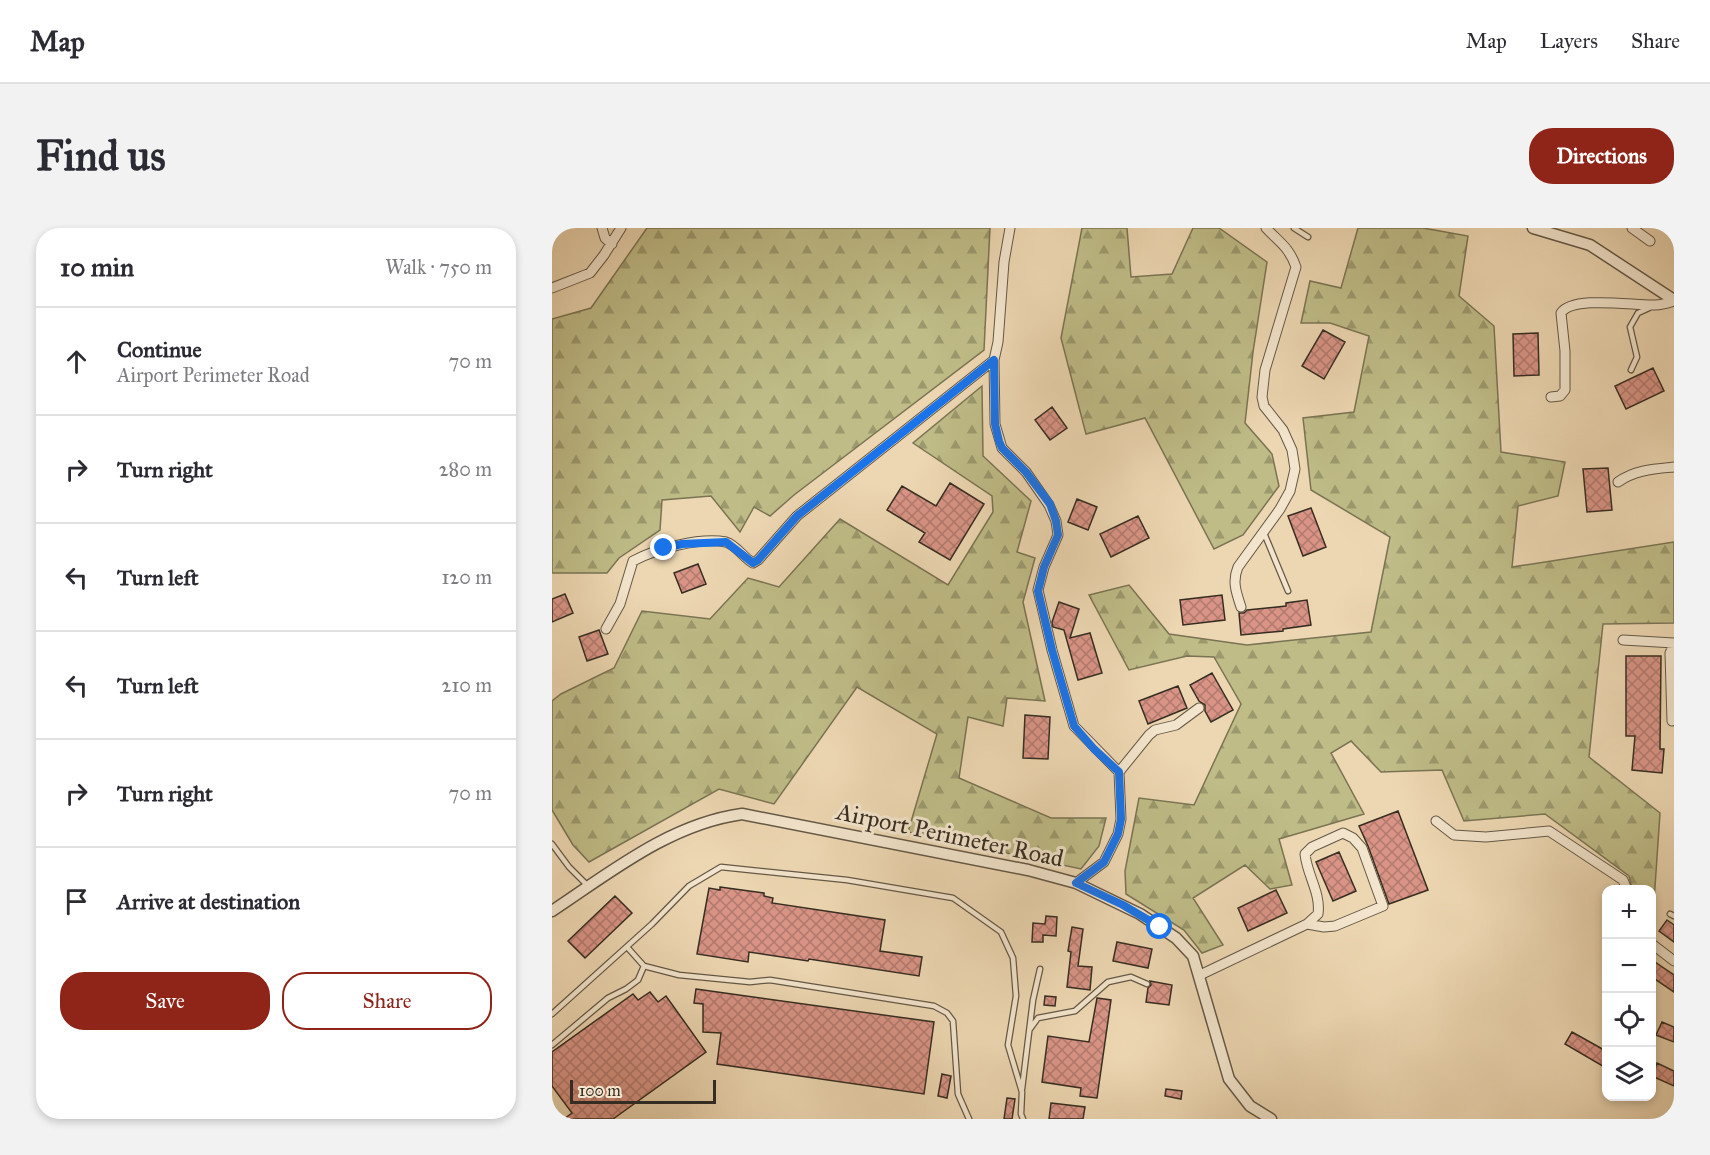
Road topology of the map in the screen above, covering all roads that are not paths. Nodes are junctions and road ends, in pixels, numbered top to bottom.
1 (602, 228) edge
2 (621, 228) edge
3 (1010, 228) edge
4 (1266, 228) edge
5 (1293, 228) edge
6 (1533, 228) edge
7 (1632, 228) edge
8 (1308, 237) dead end
9 (1650, 241) dead end
10 (612, 244) junction
11 (552, 288) edge
12 (1674, 301) edge
13 (1654, 305) junction
14 (994, 360) junction
15 (1631, 370) dead end
16 (1551, 397) dead end
17 (1674, 467) edge
18 (1618, 482) dead end
19 (1264, 533) junction
20 (1288, 591) dead end
21 (1241, 607) dead end
22 (606, 629) dead end
23 (1623, 640) dead end
24 (1674, 644) edge
25 (1199, 708) dead end
26 (1672, 721) dead end
27 (1119, 772) junction
28 (1436, 821) dead end
29 (552, 844) edge
30 (1076, 883) junction
31 (1625, 885) edge
32 (589, 887) junction
33 (552, 911) edge
34 (1307, 924) junction
35 (627, 947) junction
36 (1656, 947) edge
37 (1674, 961) edge
38 (644, 966) junction
39 (1040, 969) dead end
40 (1200, 975) junction
41 (1147, 984) dead end
42 (552, 1014) edge
43 (1030, 1029) junction
44 (552, 1045) edge
45 (1022, 1092) junction
46 (969, 1119) edge
47 (1023, 1119) edge
48 (1271, 1119) edge

1 - 10 street
2 - 10 street
3 - 14 street
4 - 19 street
5 - 8 lane
6 - 12 street
7 - 9 street
10 - 11 street
12 - 13 street
13 - 15 lane
13 - 16 street
14 - 22 street
14 - 27 street
17 - 18 street
19 - 20 lane
19 - 21 street
23 - 24 street
24 - 26 street
25 - 27 street
27 - 30 street
28 - 31 street
29 - 32 lane
30 - 32 street, Airport Perimeter Road
30 - 40 street, Airport Perimeter Road
32 - 33 street, Airport Perimeter Road
34 - 34 street
34 - 40 street
35 - 38 lane
35 - 42 lane
35 - 45 lane
36 - 37 street
38 - 44 lane
38 - 46 lane
39 - 43 lane
40 - 48 street, Airport Perimeter Road
41 - 43 lane
43 - 45 lane
45 - 47 lane

